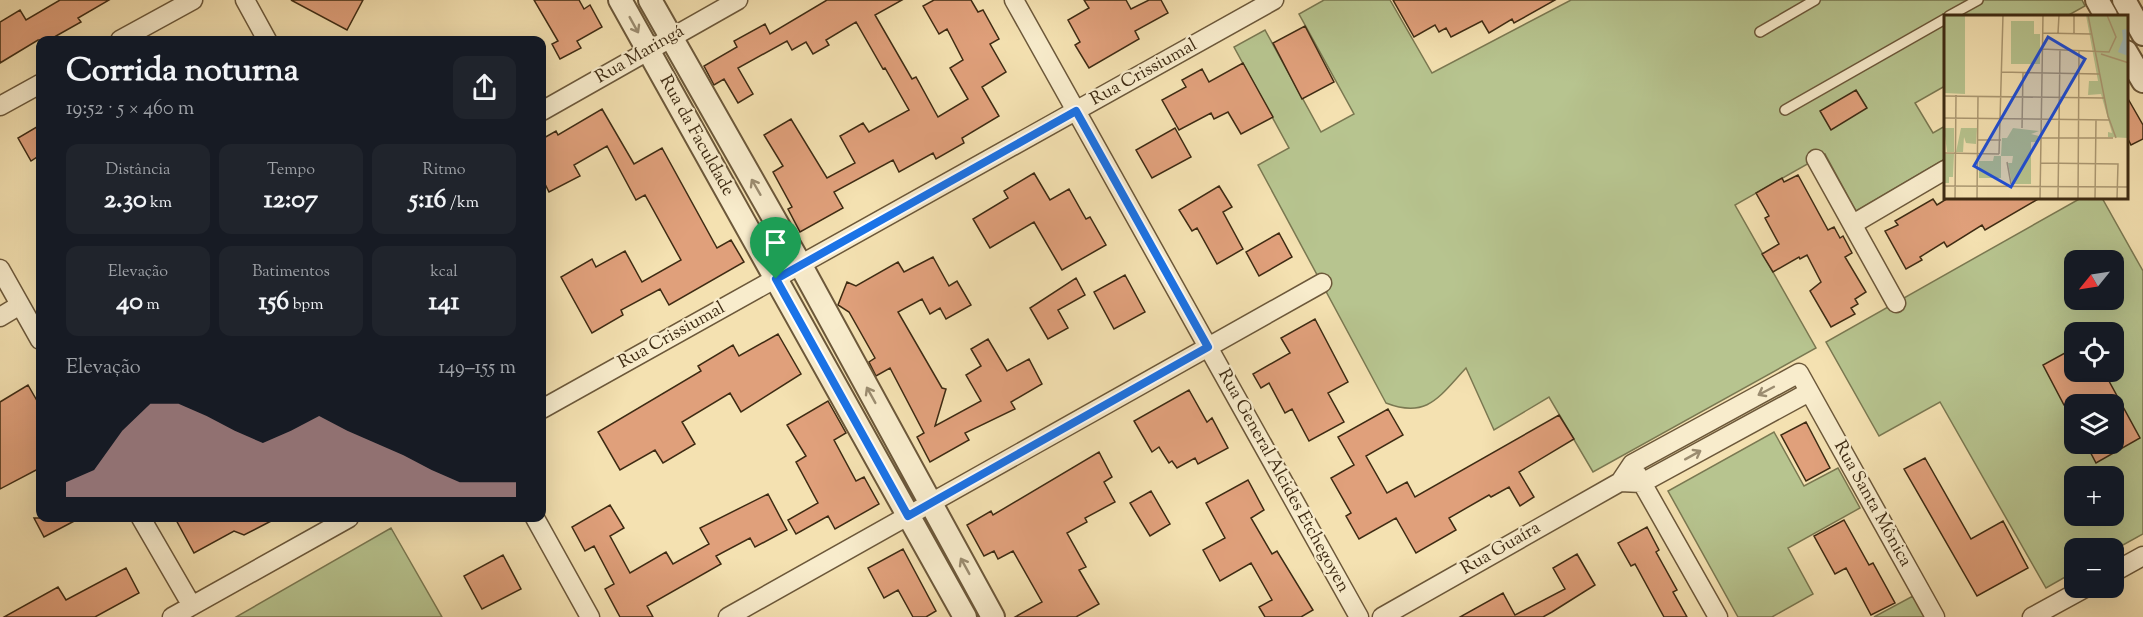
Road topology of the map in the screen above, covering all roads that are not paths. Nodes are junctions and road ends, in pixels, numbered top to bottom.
1 (193, 0) edge
2 (245, 0) edge
3 (620, 0) edge
4 (650, 0) edge
5 (738, 0) edge
6 (1014, 0) edge
7 (1274, 0) edge
8 (1815, 0) edge
9 (1978, 0) edge
10 (2097, 0) edge
11 (2124, 0) edge
12 (1951, 15) edge
13 (2105, 15) edge
14 (1944, 20) edge
15 (1760, 32) dead end
16 (2143, 34) edge
17 (127, 36) edge
18 (265, 36) edge
19 (671, 37) junction
20 (649, 51) junction
21 (2128, 54) edge
22 (2143, 81) edge
23 (36, 86) edge
24 (0, 106) edge
25 (546, 109) edge
26 (1785, 110) dead end
27 (1076, 111) junction
28 (1816, 159) dead end
29 (1944, 171) edge
30 (1853, 224) junction
31 (800, 264) junction
32 (0, 269) edge
33 (776, 279) junction
34 (1322, 283) dead end
35 (1896, 303) dead end
36 (20, 305) junction
37 (0, 317) edge
38 (36, 333) edge
39 (1208, 347) junction
40 (1809, 392) junction
41 (546, 407) edge
42 (1632, 464) junction
43 (1620, 482) junction
44 (1642, 483) junction
45 (930, 503) junction
46 (908, 516) junction
47 (143, 522) edge
48 (342, 522) edge
49 (537, 522) edge
50 (2143, 556) edge
51 (2124, 566) edge
52 (2067, 598) edge
53 (192, 606) junction
54 (172, 617) edge
55 (590, 617) edge
56 (729, 617) edge
57 (965, 617) edge
58 (993, 617) edge
59 (1359, 617) edge
60 (1382, 617) edge
61 (1718, 617) edge
62 (1935, 617) edge
63 (2032, 617) edge

1 - 17 street
2 - 18 street
3 -> 20 street, Rua da Faculdade
4 - 19 street, Rua da Faculdade
5 - 19 street, Rua Maringá
6 - 27 street, Rua General Alcides Etchegoyen
7 - 27 street, Rua Crissiumal
8 - 15 lane
9 - 12 lane
10 - 13 street
11 - 16 street
14 - 26 lane
19 - 20 street, Rua Maringá
31 -> 19 street, Rua da Faculdade
20 - 25 street, Rua Maringá
20 - 33 street, Rua da Faculdade
21 - 22 street
23 - 24 street
27 - 31 street, Rua Crissiumal
27 - 39 street, Rua General Alcides Etchegoyen
28 - 30 street
29 - 30 street
30 - 35 street
31 - 33 street, Rua Crissiumal
45 -> 31 street, Rua da Faculdade
32 - 36 street
33 - 41 street, Rua Crissiumal
33 - 46 street, Rua da Faculdade
34 - 39 street
36 - 37 street
36 - 38 street
39 - 45 street
39 - 59 street, Rua General Alcides Etchegoyen
40 -> 42 street
44 -> 40 street
40 - 62 street, Rua Santa Mônica
42 - 43 street, Rua Guaíra
42 - 44 street
43 - 44 street
43 - 60 street, Rua Guaíra
44 - 61 street
45 - 46 street
58 -> 45 street, Rua da Faculdade
46 - 56 street
46 - 57 street, Rua da Faculdade
47 - 53 street
48 - 53 street
49 - 55 street
50 - 51 street
52 - 63 street
53 - 54 street

